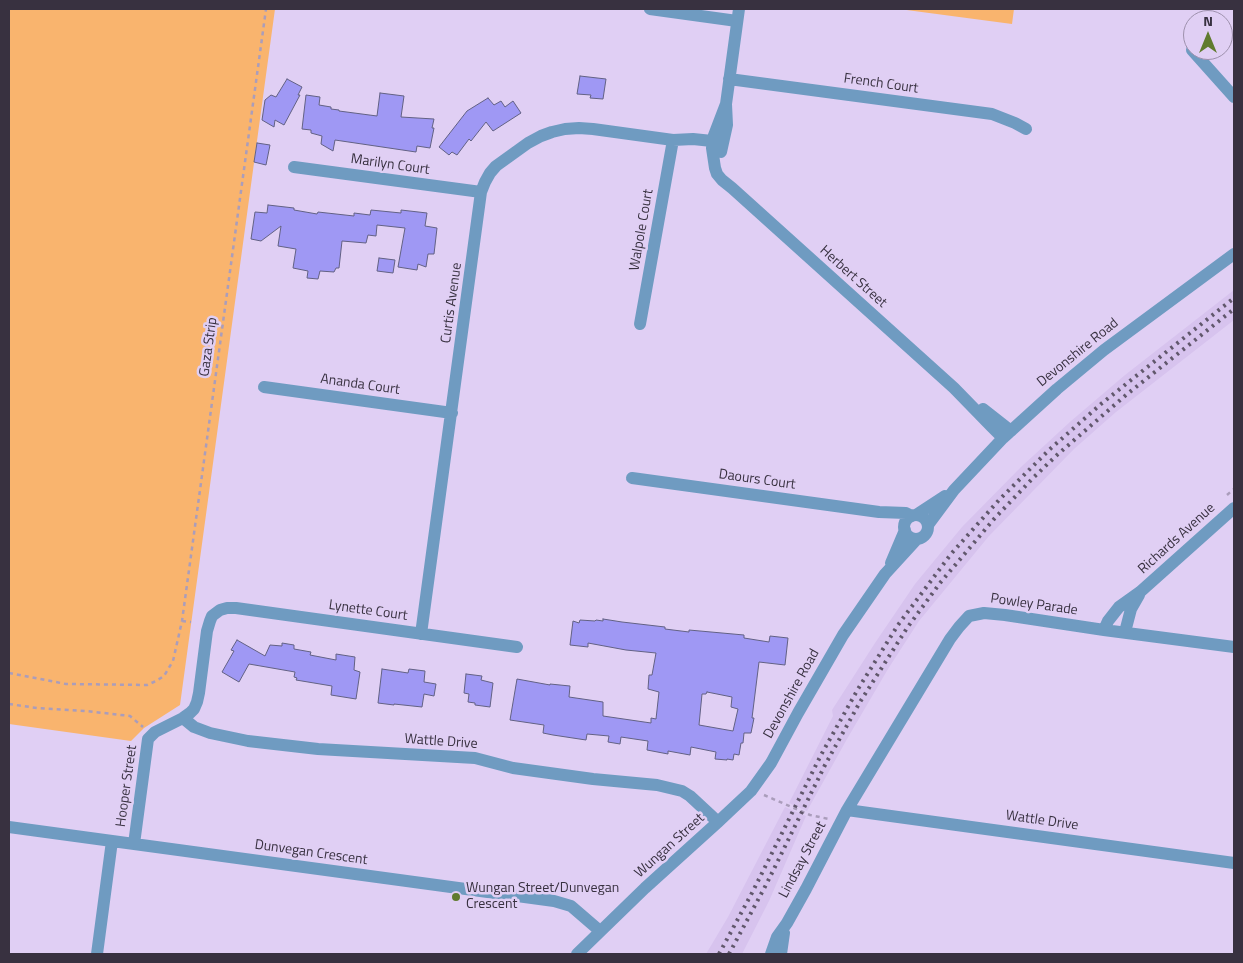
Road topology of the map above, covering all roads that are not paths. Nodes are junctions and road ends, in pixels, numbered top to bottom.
1 (650, 9) edge
2 (738, 15) edge
3 (1201, 60) edge
4 (729, 79) junction
5 (1234, 97) edge
6 (1026, 129) dead end
7 (673, 140) junction
8 (715, 145) junction
9 (294, 167) dead end
10 (481, 192) junction
11 (1234, 254) edge
12 (640, 324) dead end
13 (264, 387) dead end
14 (452, 413) junction
15 (1007, 434) junction
16 (632, 478) dead end
17 (954, 490) junction
18 (1234, 508) edge
19 (878, 512) junction
20 (914, 516) junction
21 (928, 525) junction
22 (905, 528) junction
23 (917, 539) junction
24 (885, 574) junction
25 (1140, 592) junction
26 (216, 613) joint
27 (1104, 630) junction
28 (1125, 632) junction
29 (421, 634) junction
30 (517, 647) dead end
31 (1234, 647) edge
32 (183, 718) junction
33 (846, 810) junction
34 (718, 822) junction
35 (9, 827) edge
36 (112, 841) junction
37 (134, 844) junction
38 (1234, 863) edge
39 (786, 923) junction
40 (600, 932) junction
41 (97, 954) edge
42 (577, 954) edge
43 (771, 954) edge
44 (781, 954) edge

1 - 2 street
2 - 4 street
3 - 5 street
4 - 6 street, French Court
4 - 8 street
7 - 8 street, Curtis Avenue
7 - 10 street, Curtis Avenue
7 - 12 street, Walpole Court
8 - 15 street, Herbert Street
9 - 10 street, Marilyn Court
10 - 14 street, Curtis Avenue
11 - 15 street, Devonshire Road
13 - 14 street, Ananda Court
14 - 29 street, Curtis Avenue
15 - 17 street, Devonshire Road
16 - 19 street, Daours Court
17 - 20 street, Devonshire Road
17 - 21 street, Devonshire Road
18 - 25 street, Richards Avenue
19 - 20 street, Daours Court
19 - 22 street, Daours Court
20 - 21 street
20 - 22 street
21 - 23 street
22 - 23 street
22 - 24 street, Devonshire Road
23 - 24 street, Devonshire Road
24 - 34 street, Devonshire Road
25 - 27 street, Richards Avenue
25 - 28 street, Richards Avenue
26 - 29 street, Lynette Court
26 - 32 street, Hooper Street
27 - 28 street, Powley Parade
27 - 33 street, Powley Parade
28 - 31 street, Powley Parade
29 - 30 street, Lynette Court
32 - 34 street, Wattle Drive
32 - 37 street, Hooper Street
33 - 38 street, Wattle Drive
33 - 39 street, Lindsay Street
34 - 40 street, Wungan Street
35 - 36 street, Dunvegan Crescent
36 - 37 street, Dunvegan Crescent
36 - 41 street, Hooper Street
37 - 40 street, Dunvegan Crescent
39 - 43 street, Lindsay Street
39 - 44 street, Lindsay Street
40 - 42 street, Wungan Street

